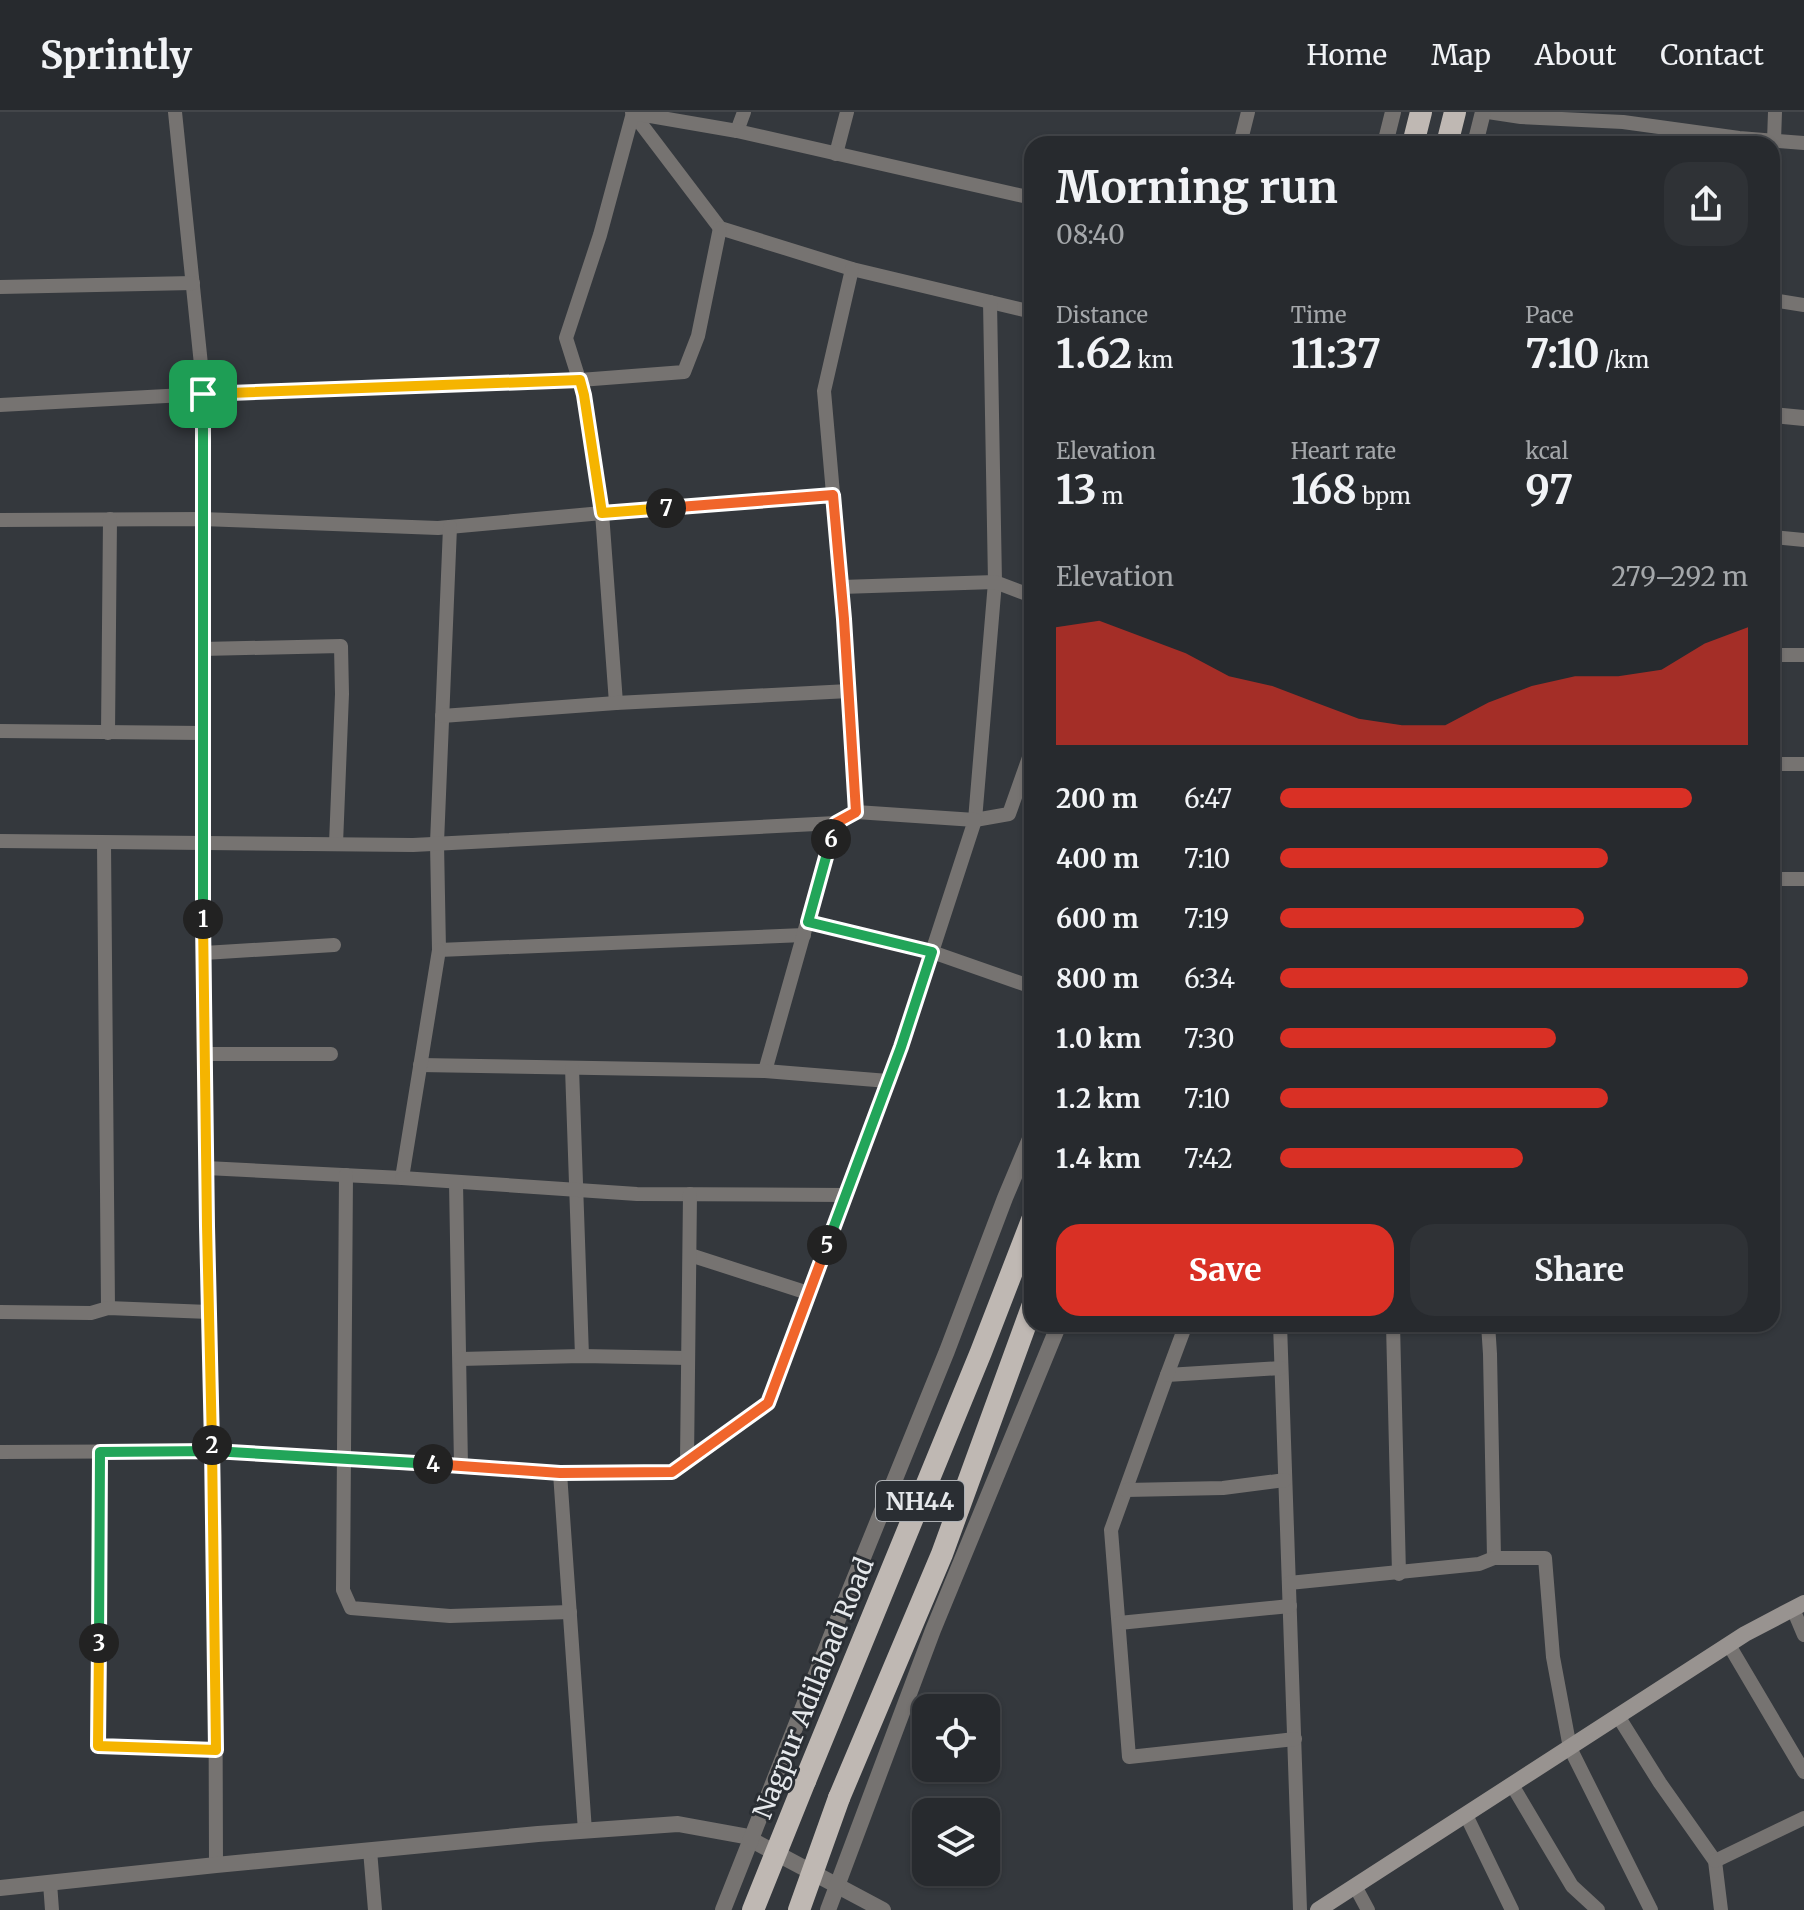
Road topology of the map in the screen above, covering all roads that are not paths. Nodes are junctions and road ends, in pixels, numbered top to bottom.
1 (175, 112) edge
2 (633, 112) edge
3 (744, 112) edge
4 (847, 112) edge
5 (1248, 112) edge
6 (1393, 112) edge
7 (1421, 112) edge
8 (1455, 112) edge
9 (1485, 112) edge
10 (1663, 112) edge
11 (1775, 112) edge
12 (1660, 127) junction
13 (737, 131) junction
14 (1242, 136) edge
15 (1387, 136) edge
16 (1415, 136) edge
17 (1449, 136) edge
18 (1478, 136) edge
19 (1711, 136) edge
20 (1774, 136) edge
21 (1780, 141) edge
22 (1804, 143) edge
23 (836, 154) junction
24 (1024, 196) edge
25 (720, 228) junction
26 (852, 269) junction
27 (193, 283) junction
28 (0, 287) edge
29 (1780, 301) edge
30 (990, 302) junction
31 (1804, 305) edge
32 (1024, 310) edge
33 (580, 380) junction
34 (203, 394) junction
35 (0, 405) edge
36 (1780, 416) edge
37 (1804, 418) edge
38 (833, 495) junction
39 (602, 513) junction
40 (110, 519) junction
41 (202, 519) junction
42 (0, 520) edge
43 (450, 527) junction
44 (1780, 538) edge
45 (1804, 540) edge
46 (995, 582) junction
47 (841, 587) junction
48 (1024, 593) edge
49 (202, 649) junction
50 (1780, 655) edge
51 (1804, 655) edge
52 (849, 691) junction
53 (616, 703) junction
54 (442, 716) junction
55 (0, 731) edge
56 (108, 733) junction
57 (203, 733) junction
58 (1780, 764) edge
59 (1804, 764) edge
60 (1024, 772) edge
61 (856, 812) junction
62 (975, 820) junction
63 (836, 823) junction
64 (0, 841) edge
65 (104, 843) junction
66 (437, 843) junction
67 (203, 844) junction
68 (336, 844) junction
69 (1780, 879) edge
70 (1804, 879) edge
71 (806, 928) junction
72 (334, 945) dead end
73 (439, 950) junction
74 (932, 952) junction
75 (204, 953) junction
76 (1024, 984) edge
77 (205, 1054) junction
78 (331, 1054) dead end
79 (420, 1065) junction
80 (572, 1068) junction
81 (765, 1071) junction
82 (888, 1081) junction
83 (1024, 1153) edge
84 (206, 1168) junction
85 (346, 1175) junction
86 (402, 1178) junction
87 (456, 1182) junction
88 (576, 1190) junction
89 (690, 1194) junction
90 (846, 1195) junction
91 (1024, 1241) edge
92 (690, 1255) junction
93 (808, 1295) junction
94 (108, 1308) junction
95 (0, 1312) edge
96 (209, 1312) junction
97 (1024, 1329) edge
98 (1056, 1332) edge
99 (1183, 1332) edge
100 (1280, 1332) edge
101 (1393, 1332) edge
102 (1489, 1332) edge
103 (582, 1356) junction
104 (688, 1358) junction
105 (460, 1359) junction
106 (1281, 1368) junction
107 (1167, 1375) junction
108 (213, 1451) junction
109 (0, 1452) edge
110 (100, 1452) junction
111 (344, 1459) junction
112 (687, 1461) junction
113 (461, 1466) junction
114 (560, 1473) junction
115 (1285, 1480) junction
116 (1126, 1490) junction
117 (1494, 1558) junction
118 (1399, 1574) junction
119 (1289, 1583) junction
120 (1290, 1606) junction
121 (1798, 1606) edge
122 (570, 1612) junction
123 (1119, 1623) junction
124 (1804, 1635) edge
125 (1729, 1645) junction
126 (1618, 1716) junction
127 (1295, 1739) junction
128 (1570, 1748) junction
129 (216, 1750) junction
130 (1804, 1772) edge
131 (1512, 1785) junction
132 (1466, 1815) junction
133 (1804, 1818) edge
134 (585, 1831) junction
135 (752, 1840) junction
136 (370, 1850) junction
137 (1715, 1861) junction
138 (216, 1865) junction
139 (50, 1883) junction
140 (1355, 1886) junction
141 (838, 1887) junction
142 (0, 1888) edge
143 (52, 1910) edge
144 (375, 1910) edge
145 (723, 1910) edge
146 (753, 1910) edge
147 (799, 1910) edge
148 (828, 1910) edge
149 (883, 1910) edge
150 (1300, 1910) edge
151 (1318, 1910) edge
152 (1368, 1910) edge
153 (1512, 1910) edge
154 (1598, 1910) edge
155 (1651, 1910) edge
156 (1721, 1910) edge

1 - 27 street
2 - 13 street
2 - 25 street
2 - 33 street
3 - 13 street
4 - 23 street
5 - 14 street
6 - 15 street
7 - 16 highway
8 - 17 highway
9 - 12 street
9 - 18 street
10 - 12 street
11 - 20 street
12 - 19 street
13 - 23 street
21 - 22 street
23 - 24 street
25 - 26 street
25 - 33 street
26 - 30 street
26 - 38 street
27 - 28 street
27 - 34 street
29 - 31 street
30 - 32 street
30 - 46 street
33 - 34 street
33 - 39 street
34 - 35 street
34 - 41 street
36 - 37 street
38 - 39 street
38 - 47 street
39 - 43 street
39 - 53 street
40 - 41 street
40 - 42 street
40 - 56 street
41 - 43 street
41 - 49 street
43 - 54 street
44 - 45 street
46 - 47 street
46 - 48 street
46 - 62 street
47 - 52 street
49 - 57 street
49 - 68 street
50 - 51 street
52 - 53 street
52 - 61 street
53 - 54 street
54 - 66 street
55 - 56 street
56 - 57 street
57 - 67 street
58 - 59 street
60 - 62 street
61 - 62 street
61 - 63 street
62 - 74 street
63 - 66 street
63 - 71 street
64 - 65 street
65 - 67 street
65 - 94 street
66 - 68 street
66 - 73 street
67 - 68 street
67 - 75 street
69 - 70 street
71 - 73 street
71 - 74 street
71 - 81 street
72 - 75 street
73 - 79 street
74 - 76 street
74 - 82 street
75 - 77 street
77 - 78 street
77 - 84 street
79 - 80 street
79 - 86 street
80 - 81 street
80 - 88 street
81 - 82 street
82 - 90 street
83 - 135 street
84 - 85 street
84 - 96 street
85 - 86 street
85 - 111 street
86 - 87 street
87 - 88 street
87 - 105 street
88 - 89 street
88 - 103 street
89 - 90 street
89 - 92 street
90 - 93 street
91 - 146 highway, Nagpur Adilabad Road / NH44, bridge
92 - 93 street
92 - 104 street
93 - 112 street
94 - 95 street
94 - 96 street
96 - 108 street
97 - 147 highway, NH44, bridge
98 - 141 street
99 - 107 street
100 - 106 street
101 - 118 street
102 - 117 street
103 - 104 street
103 - 105 street
104 - 112 street
105 - 113 street
106 - 107 street
106 - 115 street
107 - 116 street
108 - 110 street
108 - 111 street
108 - 129 street
109 - 110 street
110 - 129 street
111 - 113 street
111 - 122 street
112 - 114 street
113 - 114 street
114 - 122 street
115 - 116 street
115 - 119 street
116 - 123 street
117 - 118 street
117 - 128 street
118 - 119 street
119 - 120 street
120 - 123 street
120 - 127 street
121 - 124 street
121 - 125 main road
122 - 134 street
123 - 127 street
125 - 126 main road
125 - 130 street
126 - 128 main road
126 - 137 street
127 - 150 street
128 - 131 main road
128 - 155 street
129 - 138 street
131 - 132 main road
131 - 154 street
132 - 140 main road
132 - 153 street
133 - 137 street
134 - 135 street
134 - 136 street
135 - 141 street
135 - 145 street
136 - 138 street
136 - 144 street
137 - 156 street
138 - 139 street
139 - 142 street
139 - 143 street
140 - 151 main road
140 - 152 street
141 - 148 street
141 - 149 street

